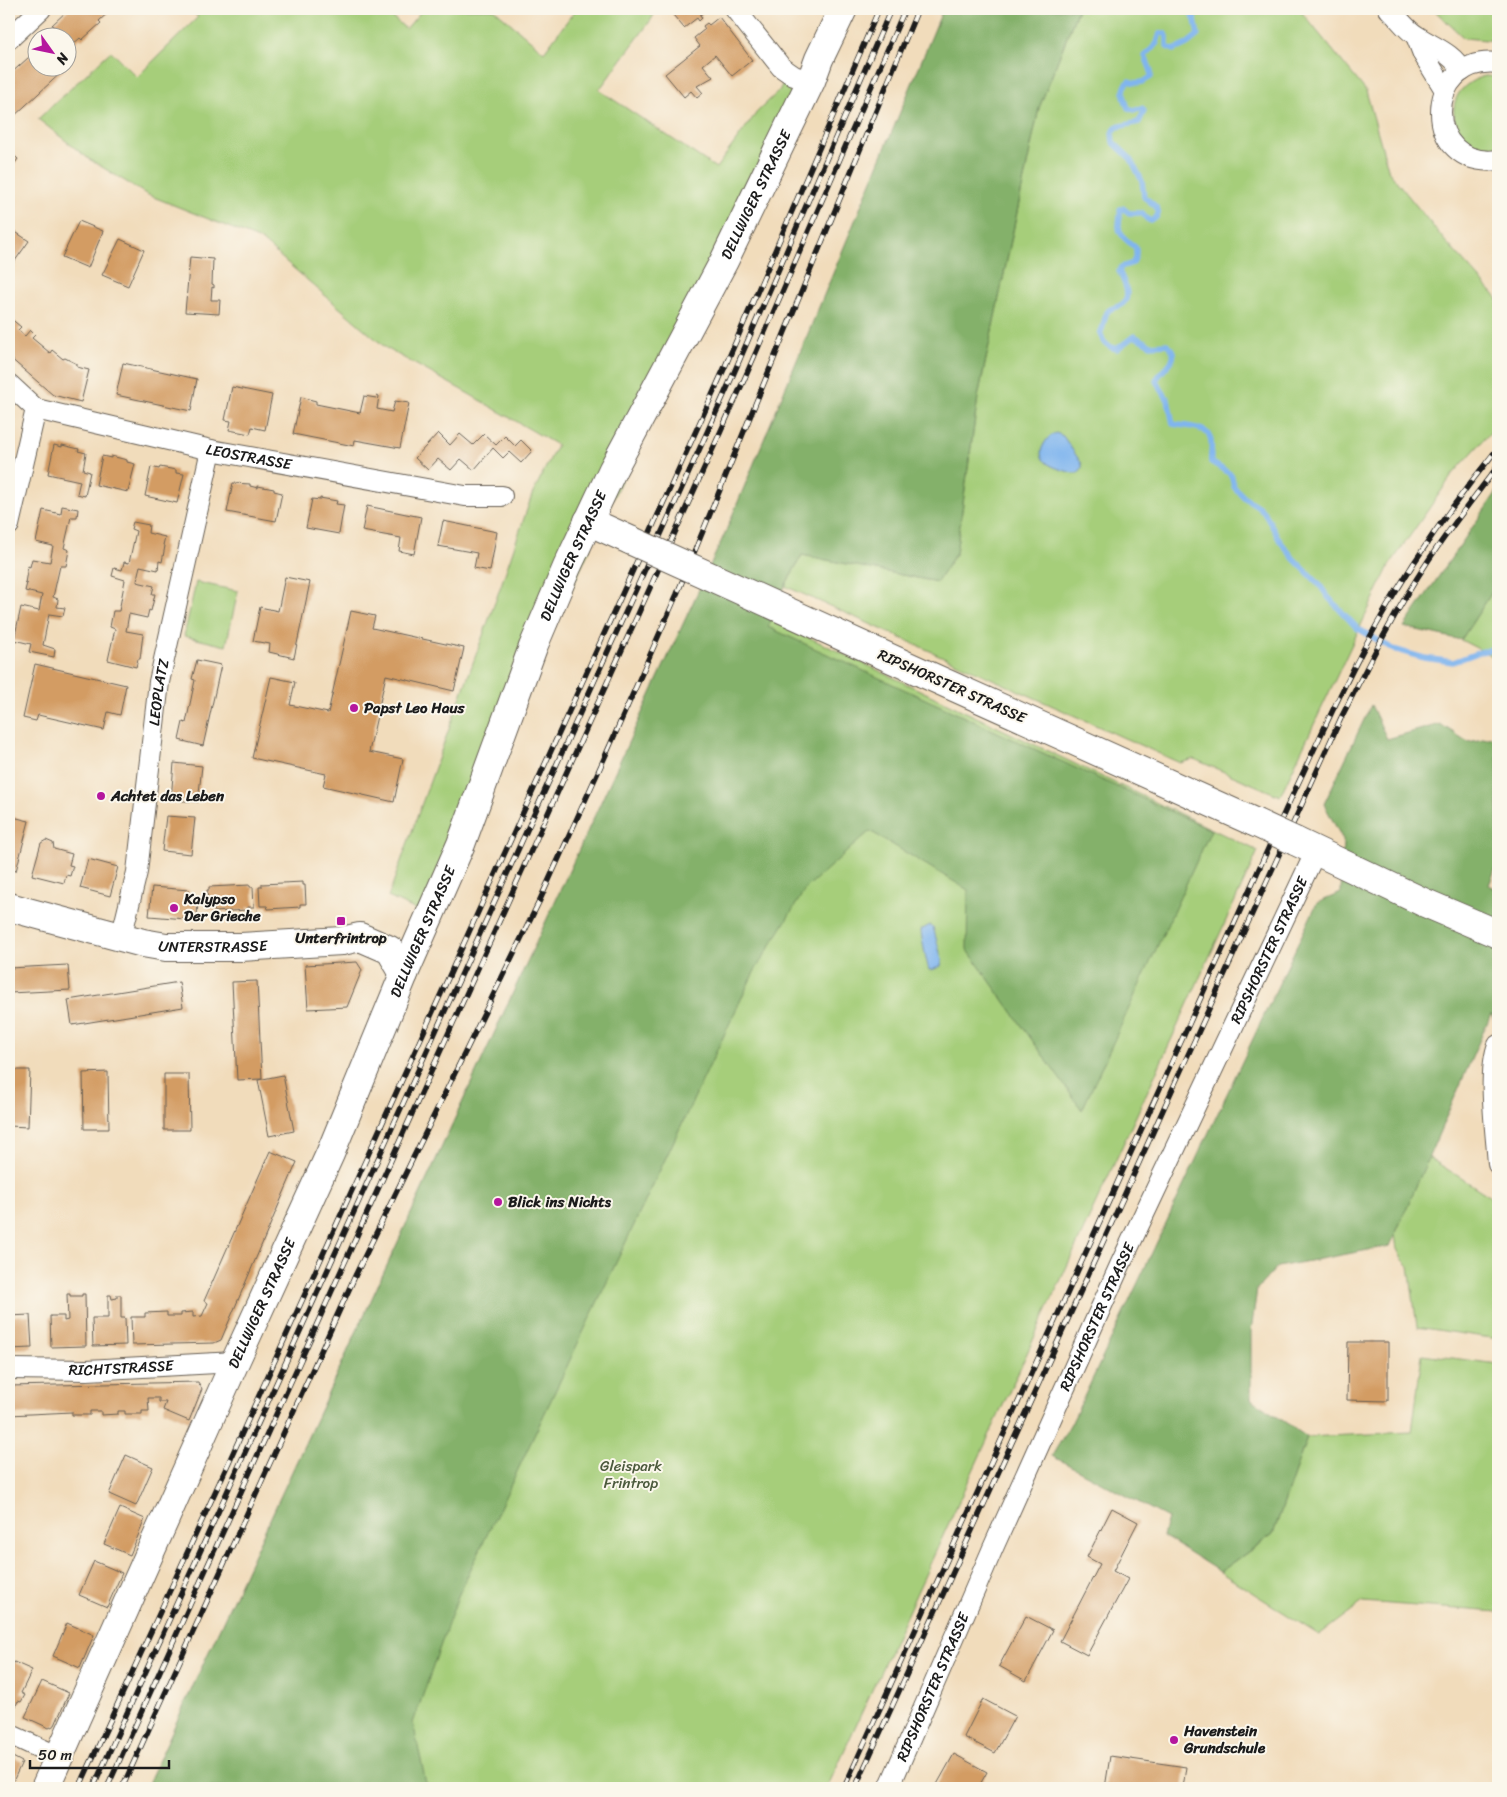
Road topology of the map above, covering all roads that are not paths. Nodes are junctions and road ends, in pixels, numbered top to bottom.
1 (41, 9) edge
2 (735, 9) edge
3 (843, 9) edge
4 (1389, 9) edge
5 (1416, 36) junction
6 (9, 39) edge
7 (1498, 64) edge
8 (1462, 71) junction
9 (811, 81) junction
10 (1446, 90) junction
11 (1498, 160) edge
12 (9, 384) edge
13 (36, 409) junction
14 (211, 450) junction
15 (502, 496) dead end
16 (588, 520) junction
17 (9, 525) edge
18 (1305, 846) junction
19 (9, 907) edge
20 (1498, 934) edge
21 (121, 938) junction
22 (404, 974) junction
23 (1498, 1045) edge
24 (1498, 1164) edge
25 (235, 1362) junction
26 (9, 1369) edge
27 (9, 1734) edge
28 (59, 1757) junction
29 (45, 1788) edge
30 (889, 1788) edge

1 - 6 street
2 - 9 street
3 - 9 main road, DELLWIGER STRASSE
4 - 5 street
5 - 8 street
5 - 10 street
7 - 8 street
8 - 10 street
9 - 16 main road, DELLWIGER STRASSE
10 - 11 street
12 - 13 street, LEOSTRASSE
13 - 14 street, LEOSTRASSE
13 - 17 street
14 - 15 street, LEOSTRASSE
14 - 21 street, LEOPLATZ
16 - 18 main road, RIPSHORSTER STRASSE, bridge
16 - 22 main road, DELLWIGER STRASSE
18 - 20 main road, RIPSHORSTER STRASSE
18 - 30 street, RIPSHORSTER STRASSE
19 - 21 main road, UNTERSTRASSE
21 - 22 main road, UNTERSTRASSE
22 - 25 main road, DELLWIGER STRASSE
23 - 24 street
25 - 26 street, RICHTSTRASSE
25 - 28 main road, DELLWIGER STRASSE
27 - 28 street
28 - 29 main road, DELLWIGER STRASSE

